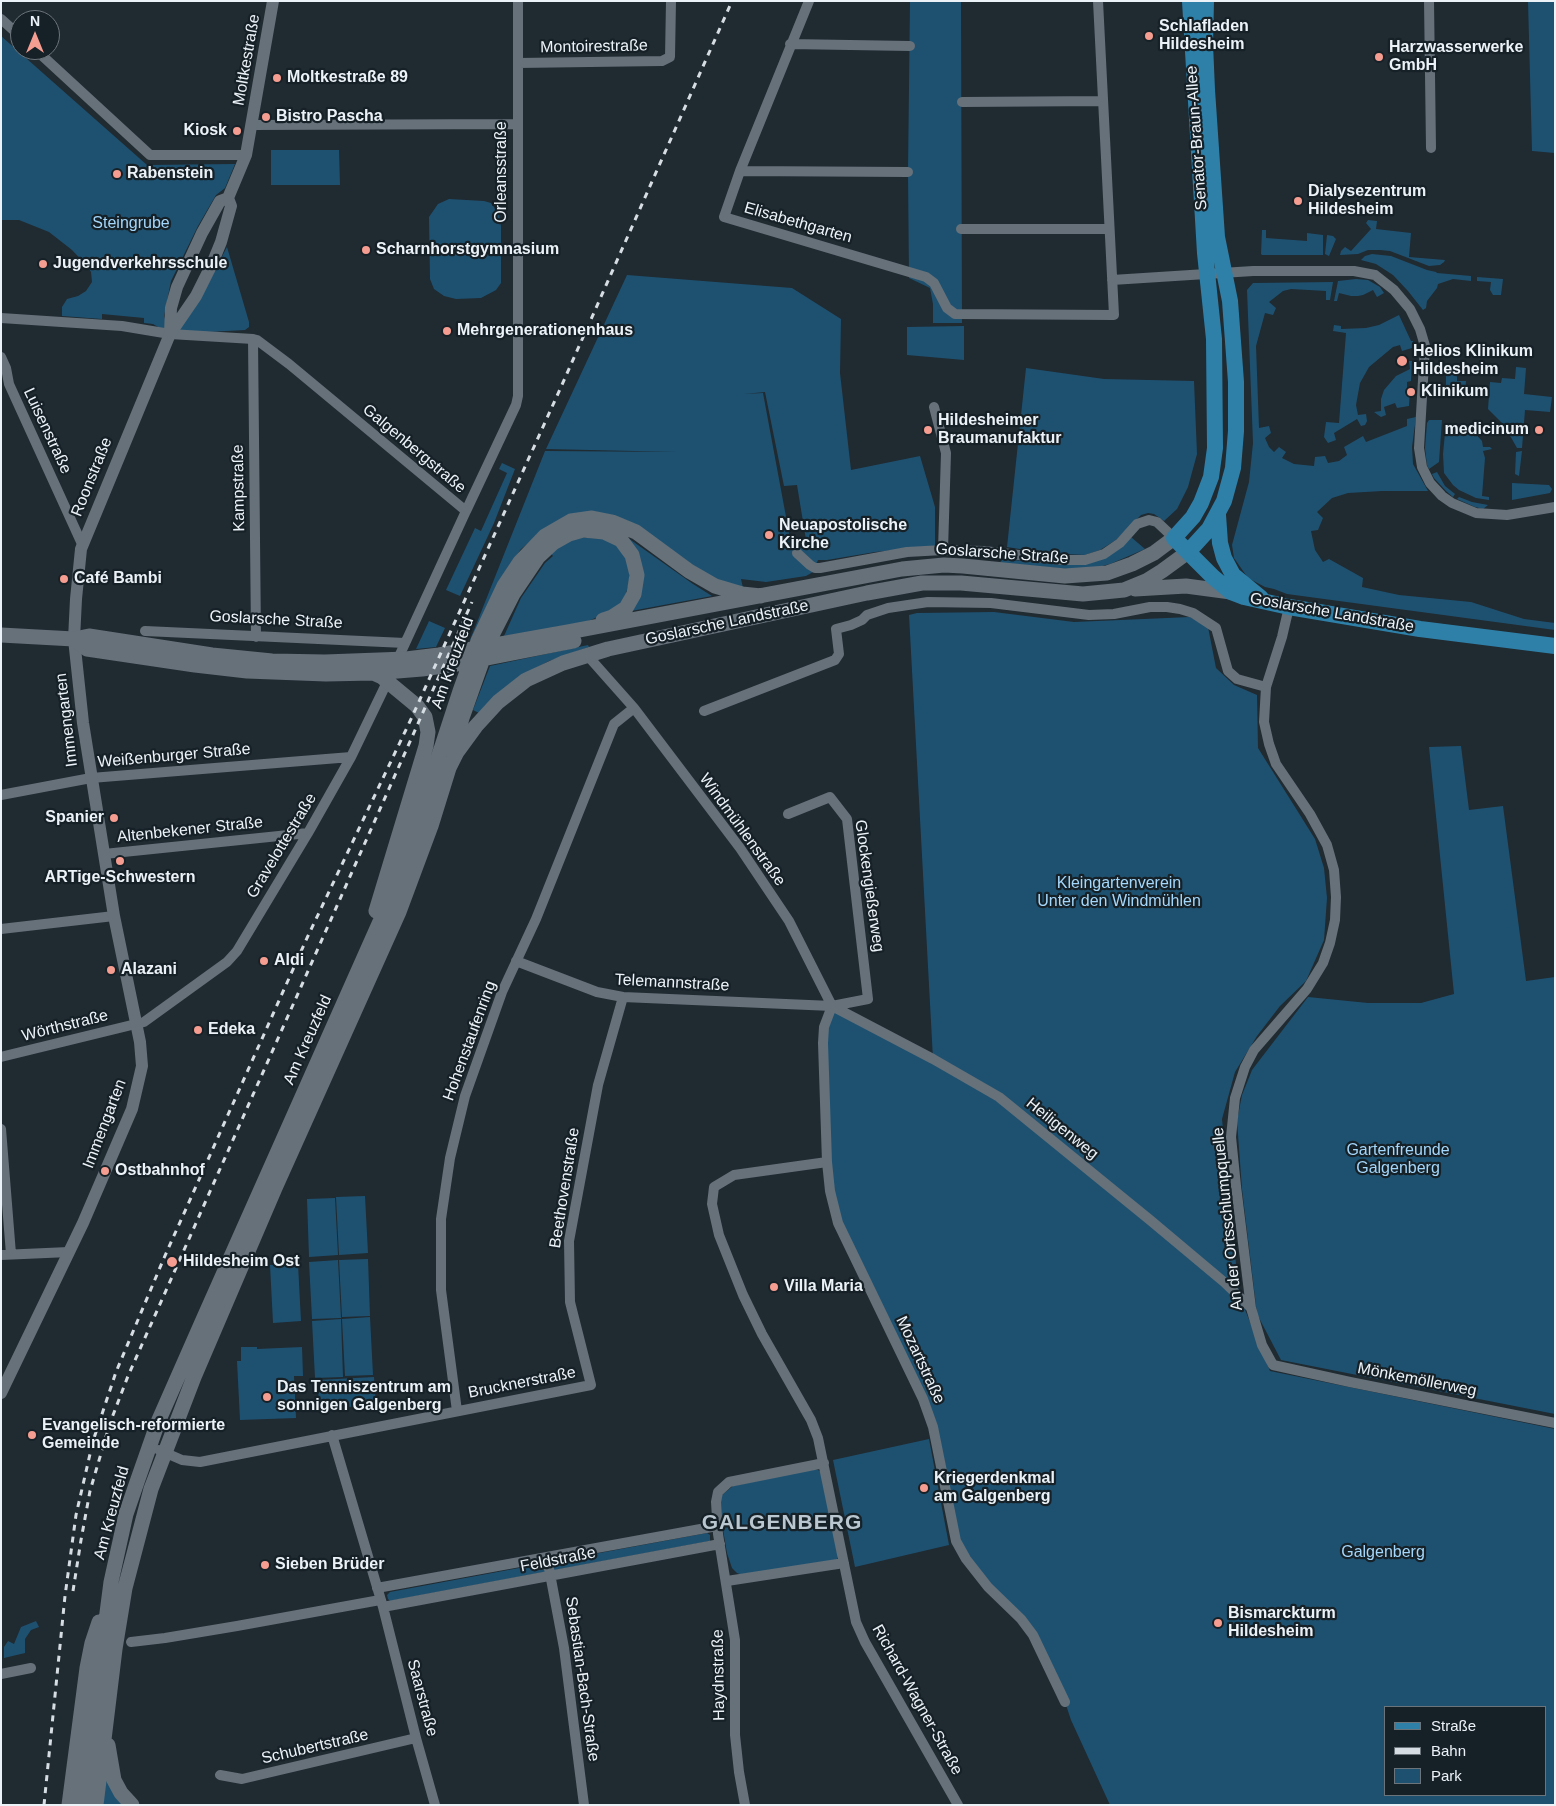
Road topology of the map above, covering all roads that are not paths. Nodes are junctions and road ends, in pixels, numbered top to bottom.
1 (273, 1) edge
2 (518, 1) edge
3 (671, 1) edge
4 (808, 1) edge
5 (1098, 1) edge
6 (1190, 1) edge
7 (1206, 1) edge
8 (1430, 1) edge
9 (790, 44) junction
10 (910, 46) dead end
11 (47, 60) edge
12 (518, 63) junction
13 (1103, 101) junction
14 (962, 102) dead end
15 (517, 124) junction
16 (252, 125) junction
17 (1431, 148) dead end
18 (246, 155) junction
19 (740, 171) junction
20 (908, 172) dead end
21 (228, 198) junction
22 (961, 229) dead end
23 (1109, 230) junction
24 (1224, 273) junction
25 (1207, 274) junction
26 (1112, 280) junction
27 (1, 318) edge
28 (170, 334) junction
29 (253, 339) junction
30 (1, 357) edge
31 (5, 384) edge
32 (934, 407) dead end
33 (1555, 507) edge
34 (466, 511) junction
35 (1218, 515) junction
36 (1174, 538) junction
37 (82, 544) junction
38 (943, 550) junction
39 (1188, 552) junction
40 (798, 553) dead end
41 (1124, 590) junction
42 (1231, 592) junction
43 (867, 593) junction
44 (761, 596) junction
45 (1267, 603) junction
46 (804, 607) junction
47 (1288, 607) junction
48 (867, 615) junction
49 (145, 631) dead end
50 (568, 632) junction
51 (1, 635) edge
52 (256, 637) junction
53 (74, 639) junction
54 (492, 645) junction
55 (1555, 646) edge
56 (403, 647) junction
57 (587, 655) junction
58 (474, 667) junction
59 (373, 673) junction
60 (1266, 687) junction
61 (634, 708) junction
62 (704, 711) dead end
63 (351, 757) junction
64 (449, 768) junction
65 (91, 778) junction
66 (1, 795) edge
67 (788, 814) dead end
68 (308, 832) junction
69 (104, 854) junction
70 (114, 916) junction
71 (1, 930) edge
72 (369, 946) junction
73 (516, 961) junction
74 (623, 997) junction
75 (832, 1006) junction
76 (136, 1024) junction
77 (1, 1057) edge
78 (1, 1129) edge
79 (827, 1162) junction
80 (69, 1252) junction
81 (6, 1255) edge
82 (1251, 1308) junction
83 (1273, 1365) joint
84 (591, 1385) joint
85 (1, 1393) edge
86 (457, 1411) junction
87 (1555, 1423) edge
88 (332, 1435) junction
89 (150, 1445) junction
90 (165, 1453) junction
91 (824, 1463) junction
92 (717, 1526) junction
93 (720, 1544) junction
94 (547, 1558) junction
95 (844, 1563) junction
96 (551, 1576) junction
97 (726, 1580) junction
98 (111, 1582) junction
99 (377, 1588) junction
100 (381, 1603) junction
101 (131, 1642) dead end
102 (31, 1668) dead end
103 (1, 1674) edge
104 (1065, 1702) dead end
105 (105, 1724) junction
106 (416, 1738) junction
107 (220, 1774) dead end
108 (69, 1805) edge
109 (82, 1805) edge
110 (96, 1805) edge
111 (132, 1805) edge
112 (435, 1805) edge
113 (584, 1805) edge
114 (745, 1805) edge
115 (958, 1805) edge

1 - 16 street, Moltkestraße
2 - 12 street, Orleansstraße
3 - 12 street, Montoirestraße
4 - 9 street, Elisabethgarten
5 - 13 street
6 - 25 main road, Senator-Braun-Allee
7 - 24 main road, Senator-Braun-Allee
8 - 17 street
9 - 10 street
9 - 19 street, Elisabethgarten
11 - 18 street
12 - 15 street, Orleansstraße
13 - 14 street
13 - 23 street
15 - 16 street
15 - 34 street, Orleansstraße
16 - 18 street
18 - 21 street
19 - 20 street
19 - 26 street, Elisabethgarten
21 - 28 street
21 - 28 street
22 - 23 street
23 - 26 street
24 - 25 street
24 - 33 street
24 - 35 main road, Senator-Braun-Allee
25 - 26 street
25 - 36 main road, Senator-Braun-Allee
27 - 28 street
28 - 29 street
28 - 37 street, Roonstraße
29 - 34 street, Galgenbergstraße
29 - 52 street, Kampstraße
30 - 31 street, Luisenstraße
31 - 37 street, Luisenstraße
32 - 38 street
34 - 56 street, Galgenbergstraße
35 - 39 main road, Senator-Braun-Allee
35 - 45 main road
36 - 38 street
36 - 39 main road
36 - 44 main road, Goslarsche Straße
37 - 53 street, Roonstraße
38 - 40 street
39 - 41 main road, Goslarsche Landstraße
39 - 42 main road, Goslarsche Landstraße
41 - 42 main road
41 - 43 main road, Goslarsche Landstraße
42 - 45 main road, Goslarsche Landstraße
43 - 46 main road, Goslarsche Landstraße
43 - 48 street
44 - 50 main road, Goslarsche Straße
44 - 54 main road, Am Kreuzfeld
45 - 47 main road, Goslarsche Landstraße
46 - 54 main road
46 - 57 main road, Goslarsche Landstraße
47 - 55 main road, Goslarsche Landstraße
47 - 60 street, An der Ortsschlumpquelle
48 - 60 street
48 - 62 street
49 - 52 street, Goslarsche Straße
50 - 54 main road
50 - 54 main road
51 - 53 main road
52 - 56 street, Goslarsche Straße
53 - 54 main road
53 - 59 main road
53 - 65 street, Immengarten
54 - 58 main road, Am Kreuzfeld
54 - 59 main road
56 - 63 street, Gravelottestraße
57 - 61 street, Windmühlenstraße
57 - 64 main road, Am Kreuzfeld
58 - 64 main road
58 - 72 main road, Am Kreuzfeld
59 - 72 main road
60 - 82 street, An der Ortsschlumpquelle
61 - 73 street, Hohenstaufenring
61 - 75 street, Windmühlenstraße
63 - 65 street, Weißenburger Straße
63 - 68 street, Gravelottestraße
64 - 90 main road, Am Kreuzfeld
65 - 66 street, Weißenburger Straße
65 - 69 street, Immengarten
67 - 75 street, Glockengießerweg
68 - 69 street, Altenbekener Straße
68 - 76 street, Gravelottestraße
69 - 70 street, Immengarten
70 - 71 street
70 - 76 street, Immengarten
72 - 89 main road, Am Kreuzfeld
73 - 74 street, Telemannstraße
73 - 86 street, Hohenstaufenring
74 - 75 street, Telemannstraße
74 - 84 street, Beethovenstraße
75 - 79 street, Mozartstraße
75 - 82 street, Heiligenweg
76 - 77 street, Wörthstraße
76 - 80 street, Immengarten
78 - 81 street
79 - 91 street, Richard-Wagner-Straße
79 - 104 street, Mozartstraße
80 - 81 street
80 - 85 street, Immengarten
82 - 83 street, An der Ortsschlumpquelle
83 - 87 street, Mönkemöllerweg
84 - 86 street, Brucknerstraße
86 - 88 street, Brucknerstraße
88 - 90 street, Brucknerstraße
88 - 99 street
89 - 90 street, Brucknerstraße
89 - 98 main road, Am Kreuzfeld
90 - 105 main road, Am Kreuzfeld
91 - 92 street
91 - 95 street, Richard-Wagner-Straße
92 - 93 street
92 - 94 street, Feldstraße
93 - 96 street, Feldstraße
93 - 97 street, Haydnstraße
94 - 96 street, Sebastian-Bach-Straße
94 - 99 street, Feldstraße
95 - 97 street
95 - 115 street, Richard-Wagner-Straße
96 - 100 street, Feldstraße
96 - 113 street, Sebastian-Bach-Straße
97 - 114 street, Haydnstraße
98 - 108 main road
98 - 109 main road, Am Kreuzfeld
99 - 100 street
100 - 101 street, Feldstraße
100 - 106 street, Saarstraße
102 - 103 street
105 - 110 main road, Am Kreuzfeld
105 - 111 main road
106 - 107 street, Schubertstraße
106 - 112 street, Saarstraße

